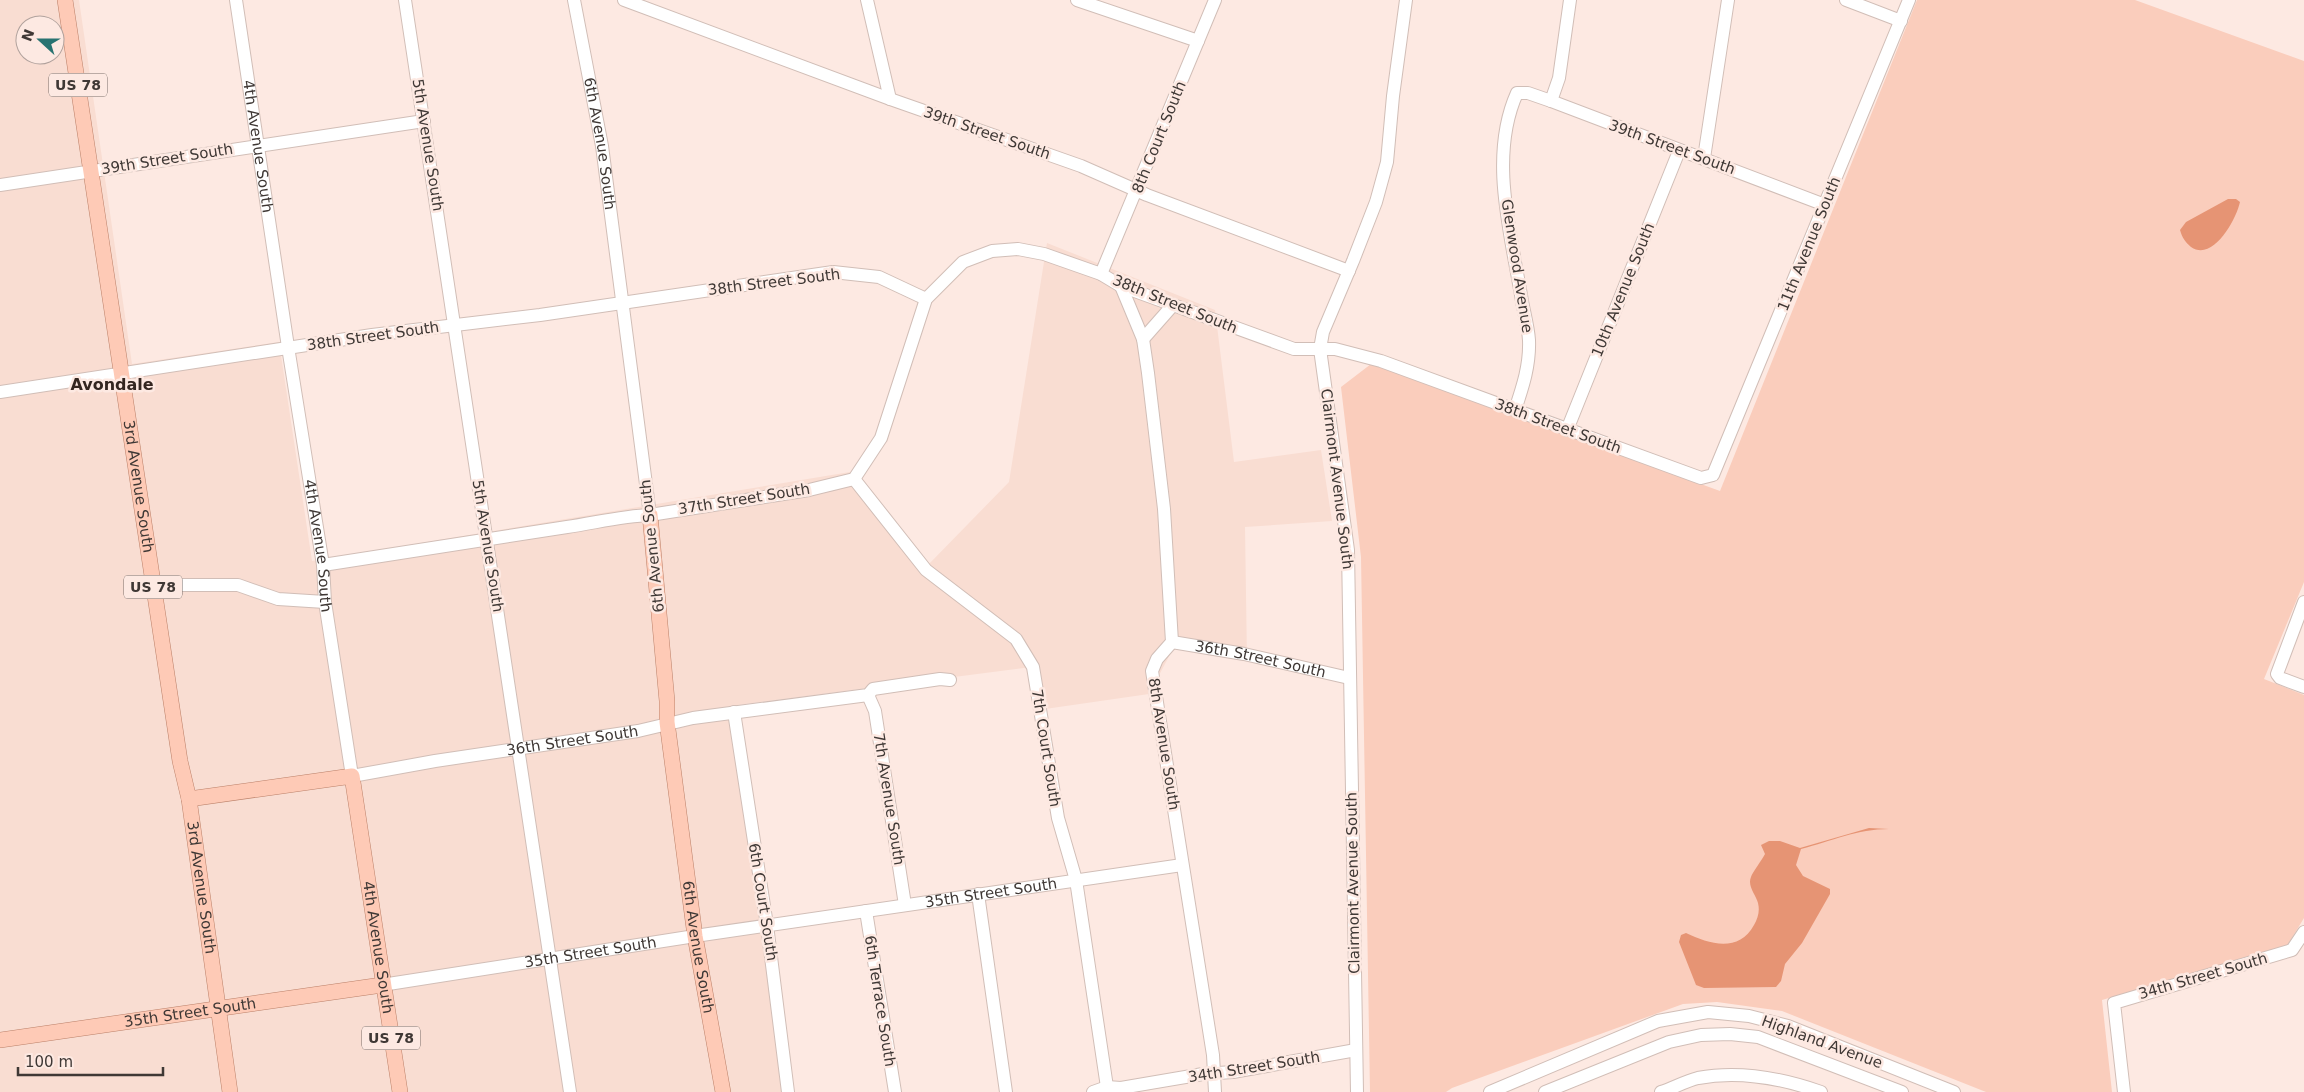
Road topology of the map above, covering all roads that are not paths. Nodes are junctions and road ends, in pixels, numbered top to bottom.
1 (65, 0) edge
2 (236, 0) edge
3 (405, 0) edge
4 (574, 0) edge
5 (624, 0) edge
6 (867, 0) edge
7 (1076, 0) edge
8 (1215, 0) edge
9 (1406, 0) edge
10 (1570, 0) edge
11 (1728, 0) edge
12 (1846, 0) edge
13 (1909, 0) edge
14 (1901, 21) junction
15 (1198, 41) junction
16 (1517, 93) joint
17 (890, 99) junction
18 (1551, 101) junction
19 (424, 121) junction
20 (258, 145) junction
21 (1679, 151) junction
22 (1704, 158) junction
23 (90, 170) junction
24 (0, 185) edge
25 (1137, 190) junction
26 (1825, 204) junction
27 (1349, 271) junction
28 (1101, 274) junction
29 (1121, 286) junction
30 (926, 299) junction
31 (622, 302) junction
32 (1173, 305) junction
33 (456, 324) junction
34 (1143, 339) junction
35 (288, 348) junction
36 (1320, 349) junction
37 (122, 375) junction
38 (0, 392) edge
39 (1515, 410) junction
40 (1567, 430) junction
41 (1701, 478) joint
42 (854, 479) junction
43 (650, 515) junction
44 (487, 538) junction
45 (323, 565) junction
46 (153, 584) junction
47 (325, 602) junction
48 (2304, 602) edge
49 (1172, 642) junction
50 (1349, 678) junction
51 (950, 680) dead end
52 (2304, 687) edge
53 (868, 696) junction
54 (734, 712) junction
55 (667, 722) junction
56 (519, 749) junction
57 (352, 776) junction
58 (189, 799) junction
59 (1182, 865) junction
60 (1076, 880) junction
61 (978, 894) junction
62 (905, 905) junction
63 (866, 911) junction
64 (767, 925) junction
65 (2304, 932) edge
66 (694, 936) junction
67 (551, 960) junction
68 (382, 985) junction
69 (217, 1009) junction
70 (0, 1040) edge
71 (1356, 1050) junction
72 (1213, 1074) junction
73 (1107, 1087) junction
74 (230, 1092) edge
75 (400, 1092) edge
76 (570, 1092) edge
77 (723, 1092) edge
78 (788, 1092) edge
79 (895, 1092) edge
80 (1006, 1092) edge
81 (1093, 1092) edge
82 (1215, 1092) edge
83 (1357, 1092) edge
84 (1490, 1092) edge
85 (1544, 1092) edge
86 (1661, 1092) edge
87 (1820, 1092) edge
88 (1902, 1092) edge
89 (1954, 1092) edge
90 (2124, 1092) edge

1 - 23 main road, 3rd Avenue South / US 78
2 - 20 street, 4th Avenue South
3 - 19 street, 5th Avenue South
4 - 31 street, 6th Avenue South
5 - 17 street, 39th Street South
6 - 17 street
7 - 15 street
8 - 15 street, 8th Court South
9 - 27 street, Clairmont Avenue South
10 - 18 street
11 - 22 street
12 - 14 street
13 - 14 street, 11th Avenue South
14 - 26 street, 11th Avenue South
15 - 25 street, 8th Court South
16 - 18 street, 39th Street South
16 - 39 street, Glenwood Avenue
17 - 25 street, 39th Street South
18 - 21 street, 39th Street South
19 - 20 street, 39th Street South
19 - 33 street, 5th Avenue South
20 - 23 street, 39th Street South
20 - 35 street, 4th Avenue South
21 - 22 street, 39th Street South
21 - 40 street, 10th Avenue South
22 - 26 street, 39th Street South
23 - 24 street, 39th Street South
23 - 37 main road, 3rd Avenue South / US 78
25 - 27 street, 39th Street South
25 - 28 street, 8th Court South
26 - 41 street, 11th Avenue South
27 - 36 street, Clairmont Avenue South
28 - 29 street, 38th Street South
28 - 30 street, 38th Street South
29 - 32 street, 38th Street South
29 - 34 street
30 - 31 street, 38th Street South
30 - 42 street
31 - 33 street, 38th Street South
31 - 43 street, 6th Avenue South
32 - 34 street
32 - 36 street, 38th Street South
33 - 35 street, 38th Street South
33 - 44 street, 5th Avenue South
34 - 49 street
35 - 37 street, 38th Street South
35 - 45 street, 4th Avenue South
36 - 39 street, 38th Street South
36 - 50 street, Clairmont Avenue South
37 - 38 street, 38th Street South
37 - 46 main road, 3rd Avenue South / US 78
39 - 40 street, 38th Street South
40 - 41 street, 38th Street South
42 - 43 street, 37th Street South
42 - 60 street, 7th Court South
43 - 44 street, 37th Street South
43 - 55 main road, 6th Avenue South
44 - 45 street, 37th Street South
44 - 56 street, 5th Avenue South
45 - 47 street, 4th Avenue South
46 - 47 street
46 - 58 main road, 3rd Avenue South / US 78
47 - 57 street, 4th Avenue South
48 - 52 street
49 - 50 street, 36th Street South
49 - 59 street, 8th Avenue South
50 - 71 street, Clairmont Avenue South
51 - 53 street, 36th Street South
53 - 54 street, 36th Street South
53 - 62 street, 7th Avenue South
54 - 55 street, 36th Street South
54 - 64 street, 6th Court South
55 - 56 street, 36th Street South
55 - 66 main road, 6th Avenue South
56 - 57 street, 36th Street South
56 - 67 street, 5th Avenue South
57 - 58 main road, 36th Street South
57 - 68 main road, 4th Avenue South / US 78
58 - 69 main road, 3rd Avenue South / US 78
59 - 60 street, 35th Street South
59 - 72 street, 8th Avenue South
60 - 61 street, 35th Street South
60 - 73 street, 7th Court South
61 - 62 street, 35th Street South
61 - 80 street
62 - 63 street, 35th Street South
63 - 64 street, 35th Street South
63 - 79 street, 6th Terrace South
64 - 66 street, 35th Street South
64 - 78 street, 6th Court South
65 - 90 street, 34th Street South
66 - 67 street, 35th Street South
66 - 77 main road, 6th Avenue South
67 - 68 street, 35th Street South
67 - 76 street, 5th Avenue South
68 - 69 main road, 35th Street South
68 - 75 main road, 4th Avenue South / US 78
69 - 70 main road, 35th Street South
69 - 74 main road, 3rd Avenue South / US 78
71 - 72 street, 34th Street South
71 - 83 street, Clairmont Avenue South
72 - 73 street, 34th Street South
72 - 82 street, 8th Avenue South
73 - 81 street, 34th Street South
84 - 89 street, Highland Avenue
85 - 88 street, Highland Avenue
86 - 87 street

